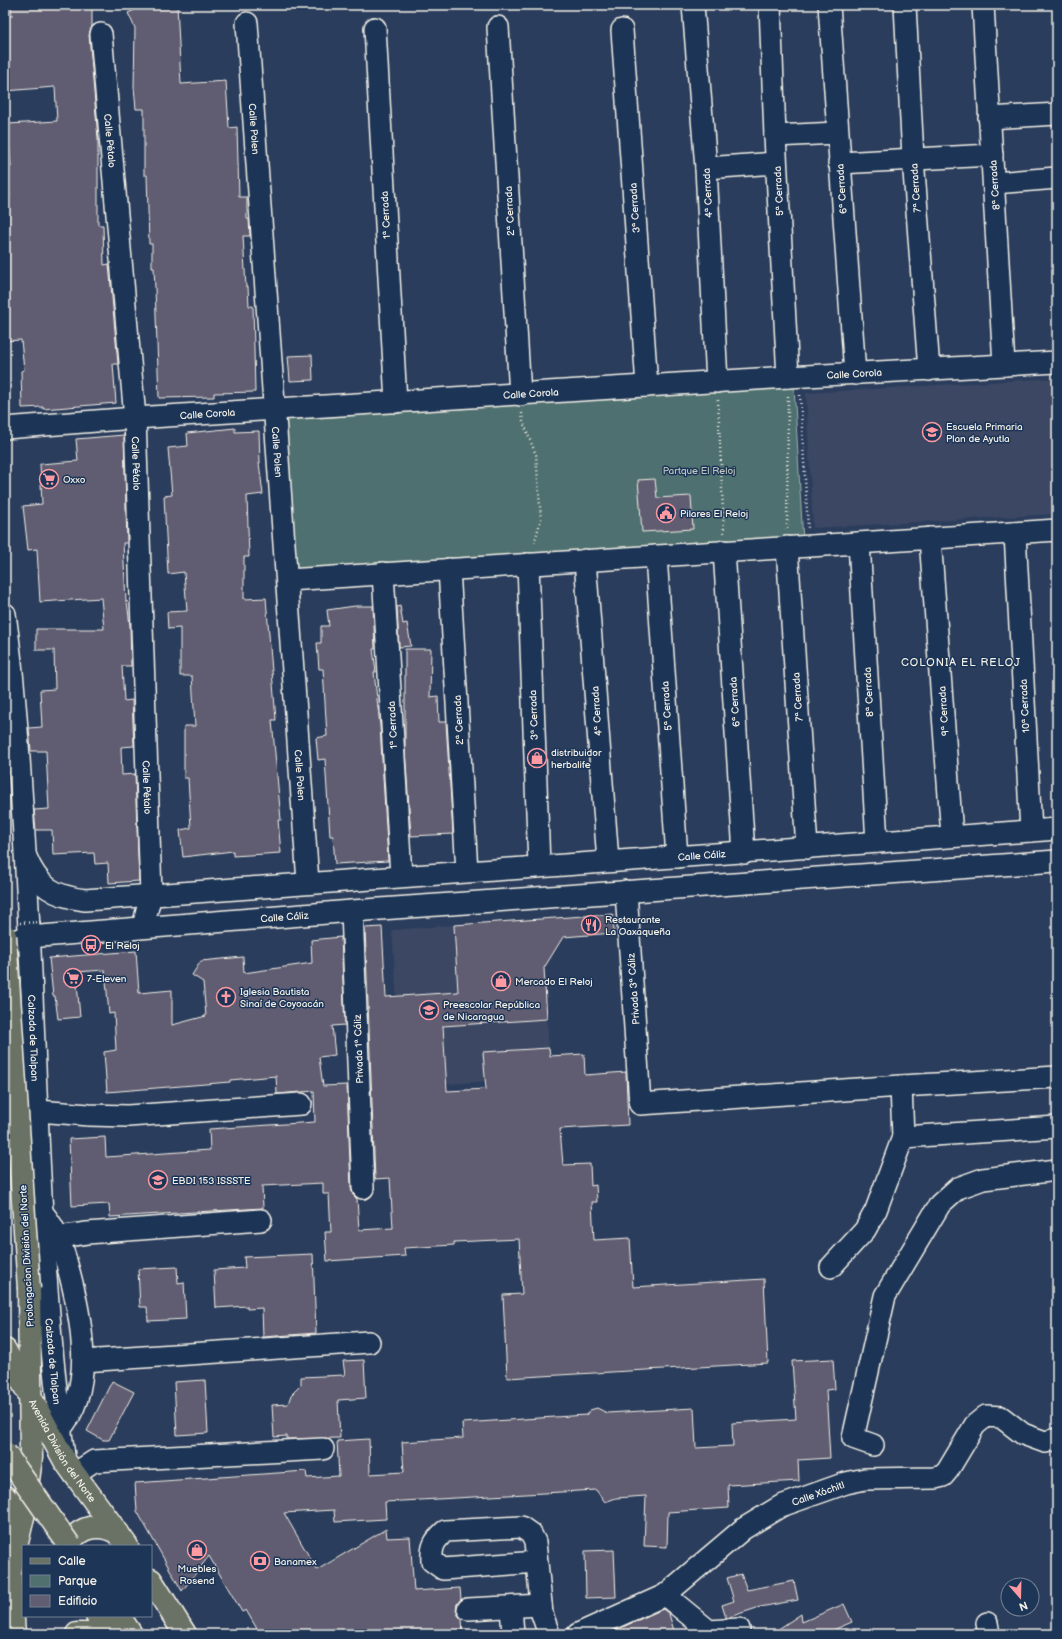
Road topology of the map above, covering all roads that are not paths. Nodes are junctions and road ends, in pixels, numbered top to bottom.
1 (693, 5) edge
2 (770, 5) edge
3 (829, 5) edge
4 (905, 5) edge
5 (983, 5) edge
6 (248, 23) dead end
7 (498, 27) dead end
8 (375, 28) dead end
9 (622, 30) dead end
10 (102, 34) dead end
11 (1057, 114) edge
12 (989, 118) junction
13 (836, 133) junction
14 (775, 136) junction
15 (992, 155) junction
16 (913, 158) junction
17 (776, 163) junction
18 (839, 163) junction
19 (706, 168) junction
20 (1057, 178) edge
21 (994, 183) junction
22 (1057, 362) edge
23 (1004, 365) junction
24 (929, 370) junction
25 (855, 374) junction
26 (794, 377) junction
27 (717, 382) junction
28 (647, 386) junction
29 (520, 395) junction
30 (396, 402) junction
31 (274, 409) junction
32 (135, 418) junction
33 (5, 428) edge
34 (1057, 530) edge
35 (1015, 533) junction
36 (930, 538) junction
37 (859, 543) junction
38 (787, 547) junction
39 (724, 551) junction
40 (656, 556) junction
41 (585, 560) junction
42 (528, 564) junction
43 (450, 569) junction
44 (383, 573) junction
45 (288, 580) junction
46 (5, 614) edge
47 (1057, 829) edge
48 (1031, 831) junction
49 (952, 836) junction
50 (877, 842) junction
51 (840, 845) junction
52 (807, 848) junction
53 (744, 853) junction
54 (26, 857) junction
55 (677, 857) junction
56 (608, 861) junction
57 (1057, 861) edge
58 (564, 864) junction
59 (539, 866) junction
60 (467, 871) junction
61 (407, 875) junction
62 (842, 877) junction
63 (308, 882) junction
64 (626, 892) junction
65 (151, 894) junction
66 (566, 896) junction
67 (416, 906) junction
68 (352, 911) junction
69 (143, 927) junction
70 (9, 930) edge
71 (36, 930) junction
72 (5, 943) edge
73 (1057, 1077) edge
74 (901, 1086) junction
75 (302, 1104) dead end
76 (38, 1111) junction
77 (1057, 1127) edge
78 (903, 1137) junction
79 (1057, 1170) edge
80 (363, 1188) dead end
81 (42, 1212) junction
82 (261, 1220) dead end
83 (59, 1237) junction
84 (831, 1267) dead end
85 (369, 1342) dead end
86 (5, 1350) edge
87 (83, 1361) junction
88 (31, 1398) junction
89 (60, 1429) junction
90 (1057, 1439) edge
91 (873, 1445) dead end
92 (323, 1449) dead end
93 (5, 1453) edge
94 (69, 1467) junction
95 (5, 1497) edge
96 (122, 1540) edge
97 (68, 1545) edge
98 (70, 1545) edge
99 (537, 1562) dead end
100 (10, 1573) junction
101 (152, 1582) edge
102 (665, 1595) junction
103 (541, 1605) junction
104 (512, 1607) junction
105 (468, 1609) dead end
106 (98, 1617) edge
107 (120, 1617) edge
108 (739, 1629) dead end
109 (14, 1634) edge
110 (77, 1634) edge
111 (92, 1634) edge
112 (108, 1634) edge
113 (132, 1634) edge
114 (185, 1634) edge
115 (513, 1634) edge
116 (549, 1634) edge
117 (578, 1634) edge

1 - 19 street, 4ª Cerrada
2 - 14 street, 5ª Cerrada
3 - 13 street, 6ª Cerrada
4 - 16 street, 7ª Cerrada
5 - 12 street, 8ª Cerrada
6 - 31 street, Calle Polen
7 - 29 street, 2ª Cerrada
8 - 30 street, 1ª Cerrada
9 - 28 street, 3ª Cerrada
10 - 32 street, Calle Pétalo
11 - 12 street
12 - 15 street, 8ª Cerrada
13 - 14 street
13 - 18 street, 6ª Cerrada
14 - 17 street, 5ª Cerrada
15 - 16 street
15 - 21 street, 8ª Cerrada
16 - 18 street
16 - 24 street, 7ª Cerrada
17 - 19 street
17 - 26 street, 5ª Cerrada
18 - 25 street, 6ª Cerrada
19 - 27 street, 4ª Cerrada
20 - 21 street
21 - 23 street, 8ª Cerrada
22 - 23 street, Calle Corola
23 - 24 street, Calle Corola
24 - 25 street, Calle Corola
25 - 26 street, Calle Corola
26 - 27 street, Calle Corola
27 - 28 street, Calle Corola
28 - 29 street, Calle Corola
29 - 30 street, Calle Corola
30 - 31 street, Calle Corola
31 - 32 street, Calle Corola
31 - 45 street, Calle Polen
32 - 33 street, Calle Corola
32 - 65 street, Calle Pétalo
34 - 35 street
35 - 36 street
35 - 48 street, 10ª Cerrada
36 - 37 street
36 - 49 street, 9ª Cerrada
37 - 38 street
37 - 50 street, 8ª Cerrada
38 - 39 street
38 - 52 street, 7ª Cerrada
39 - 40 street
39 - 53 street, 6ª Cerrada
40 - 41 street
40 - 55 street, 5ª Cerrada
41 - 42 street
41 - 56 street, 4ª Cerrada
42 - 43 street
42 - 59 street, 3ª Cerrada
43 - 44 street
43 - 60 street, 2ª Cerrada
44 - 45 street
44 - 61 street, 1ª Cerrada
45 - 63 street, Calle Polen
46 - 54 street, Calzada de Tlalpan
47 - 48 street, Calle Cáliz
48 - 49 street, Calle Cáliz
49 - 50 street, Calle Cáliz
50 - 51 street, Calle Cáliz
51 - 52 street, Calle Cáliz
51 - 62 street
52 - 53 street, Calle Cáliz
53 - 55 street, Calle Cáliz
54 - 65 street, Calle Cáliz
54 - 71 street, Calzada de Tlalpan
55 - 56 street, Calle Cáliz
56 - 58 street, Calle Cáliz
57 - 62 street, Calle Cáliz
58 - 59 street, Calle Cáliz
58 - 66 street
59 - 60 street, Calle Cáliz
60 - 61 street, Calle Cáliz
61 - 63 street, Calle Cáliz
61 - 67 street, 1ª Cerrada
62 - 64 street, Calle Cáliz
63 - 65 street, Calle Cáliz
64 - 66 street, Calle Cáliz
64 - 74 street, Privada 3ª Cáliz
65 - 69 street, Calle Pétalo
66 - 67 street, Calle Cáliz
67 - 68 street, Calle Cáliz
68 - 69 street, Calle Cáliz
68 - 80 street, Privada 1ª Cáliz
69 - 71 street, Calle Cáliz
70 - 88 main road, Prolongacion División del Norte, bridge
71 - 72 street, Calle Cáliz
71 - 76 street, Calzada de Tlalpan
73 - 74 street
74 - 78 street
75 - 76 street
76 - 81 street, Calzada de Tlalpan
77 - 78 street
78 - 84 street
79 - 91 street
81 - 83 street
81 - 89 street, Calzada de Tlalpan
82 - 83 street
83 - 87 street
85 - 87 street
86 - 88 main road, Avenida División del Norte
87 - 89 street
88 - 94 main road, Avenida División del Norte
88 - 100 main road, Prolongacion División del Norte
89 - 94 street, Calzada de Tlalpan
90 - 102 street, Calle Xóchitl
92 - 94 street
93 - 97 main road, bridge
94 - 96 main road, Avenida División del Norte
95 - 100 main road
96 - 98 main road
99 - 103 street
100 - 109 main road
101 - 114 main road
102 - 108 street
102 - 117 street, Calle Xóchitl
103 - 104 street
103 - 116 street
104 - 105 street
104 - 115 street
106 - 112 main road
107 - 113 main road
110 - 111 main road

